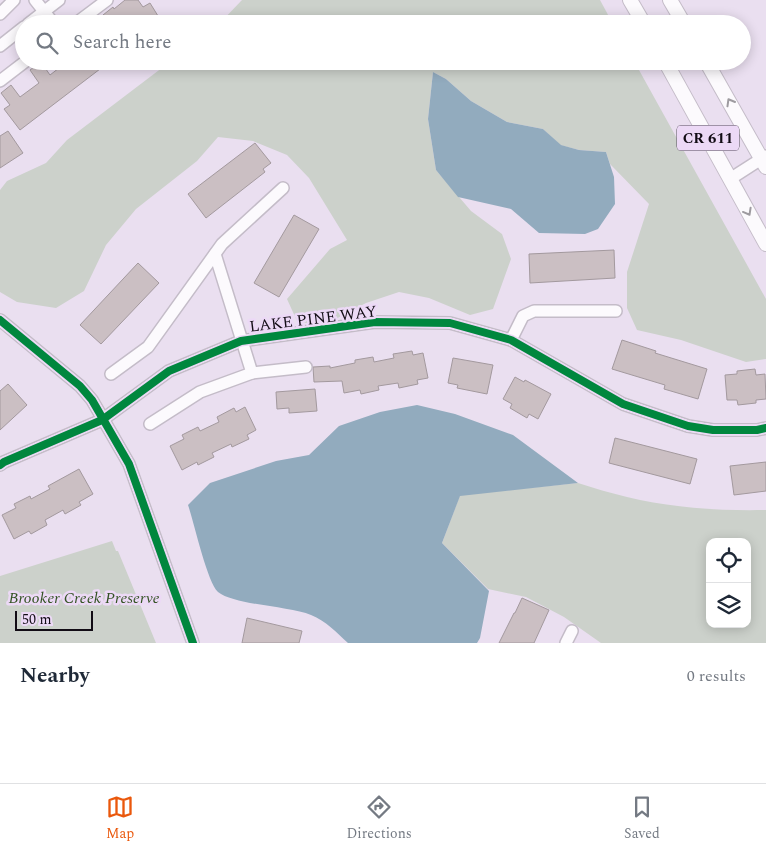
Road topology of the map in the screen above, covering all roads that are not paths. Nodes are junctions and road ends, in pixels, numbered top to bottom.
1 (14, 0) edge
2 (35, 0) edge
3 (59, 0) edge
4 (107, 0) edge
5 (630, 0) edge
6 (670, 0) edge
7 (44, 11) junction
8 (0, 14) edge
9 (39, 15) edge
10 (47, 15) edge
11 (87, 15) edge
12 (639, 15) edge
13 (679, 15) edge
14 (15, 34) edge
15 (0, 46) edge
16 (15, 69) edge
17 (670, 70) edge
18 (711, 70) edge
19 (0, 81) edge
20 (765, 161) edge
21 (730, 179) junction
22 (283, 188) dead end
23 (766, 244) edge
24 (215, 254) junction
25 (616, 311) dead end
26 (0, 320) edge
27 (511, 340) junction
28 (241, 341) junction
29 (306, 367) dead end
30 (252, 373) junction
31 (111, 374) dead end
32 (102, 420) junction
33 (150, 424) dead end
34 (766, 428) edge
35 (0, 465) edge
36 (572, 631) dead end
37 (194, 643) edge
38 (566, 643) edge

1 - 8 street
2 - 7 street
3 - 7 street
4 - 11 street
5 - 12 main road
6 - 13 main road
7 - 9 street
7 - 10 street
14 - 15 street
16 - 19 street
17 - 21 main road, CR 611
20 -> 18 main road, CR 611
20 - 21 street
21 -> 23 main road, CR 611
22 - 24 street
24 - 28 street
24 - 31 street
25 - 27 street
26 - 32 street
27 - 28 street, LAKE PINE WAY
27 - 34 street, LAKE PINE WAY
28 - 30 street
28 - 32 street, LAKE PINE WAY
29 - 30 street
30 - 33 street
32 - 35 street, LAKE PINE WAY
32 - 37 street
36 - 38 street

